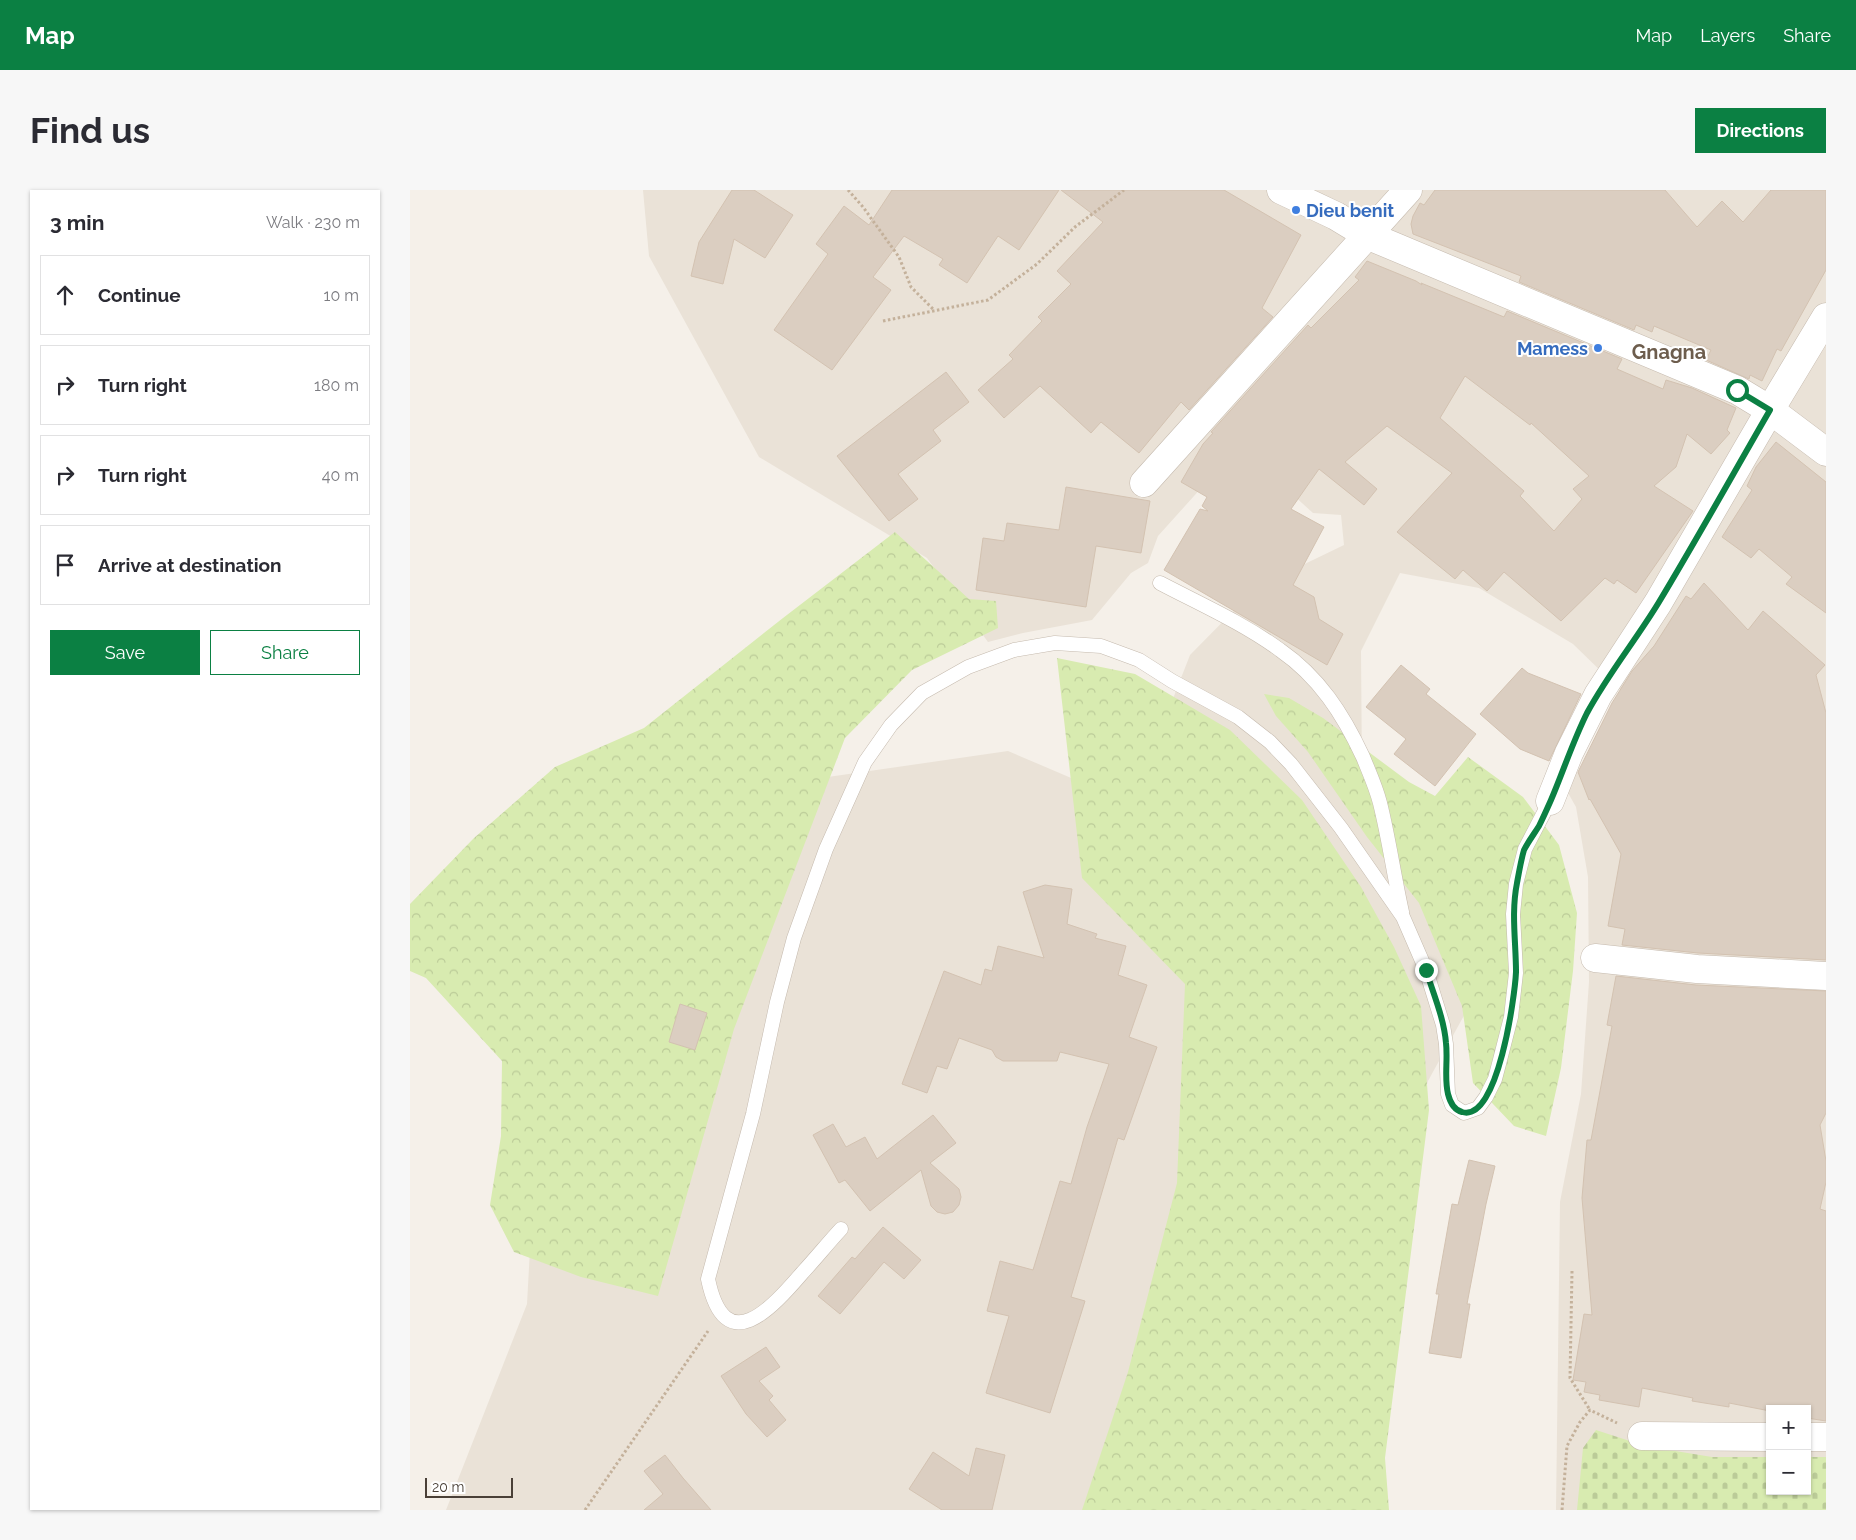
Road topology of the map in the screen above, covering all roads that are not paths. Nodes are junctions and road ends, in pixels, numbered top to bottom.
1 (1281, 190) edge
2 (1408, 190) edge
3 (1368, 236) junction
4 (1826, 317) edge
5 (1770, 410) junction
6 (1826, 452) edge
7 (1144, 483) dead end
8 (1160, 583) dead end
9 (1550, 801) joint
10 (1403, 917) junction
11 (1595, 958) dead end
12 (1826, 976) edge
13 (841, 1229) dead end
14 (1642, 1436) road end
15 (1766, 1437) edge
16 (1811, 1437) edge
17 (1826, 1437) edge

1 - 3 street
2 - 3 street
3 - 5 street
3 - 7 street
4 - 5 street
5 - 6 street
5 - 9 street
8 - 10 lane
9 - 10 lane
10 - 13 lane
11 - 12 street
14 - 15 street
16 - 17 street

